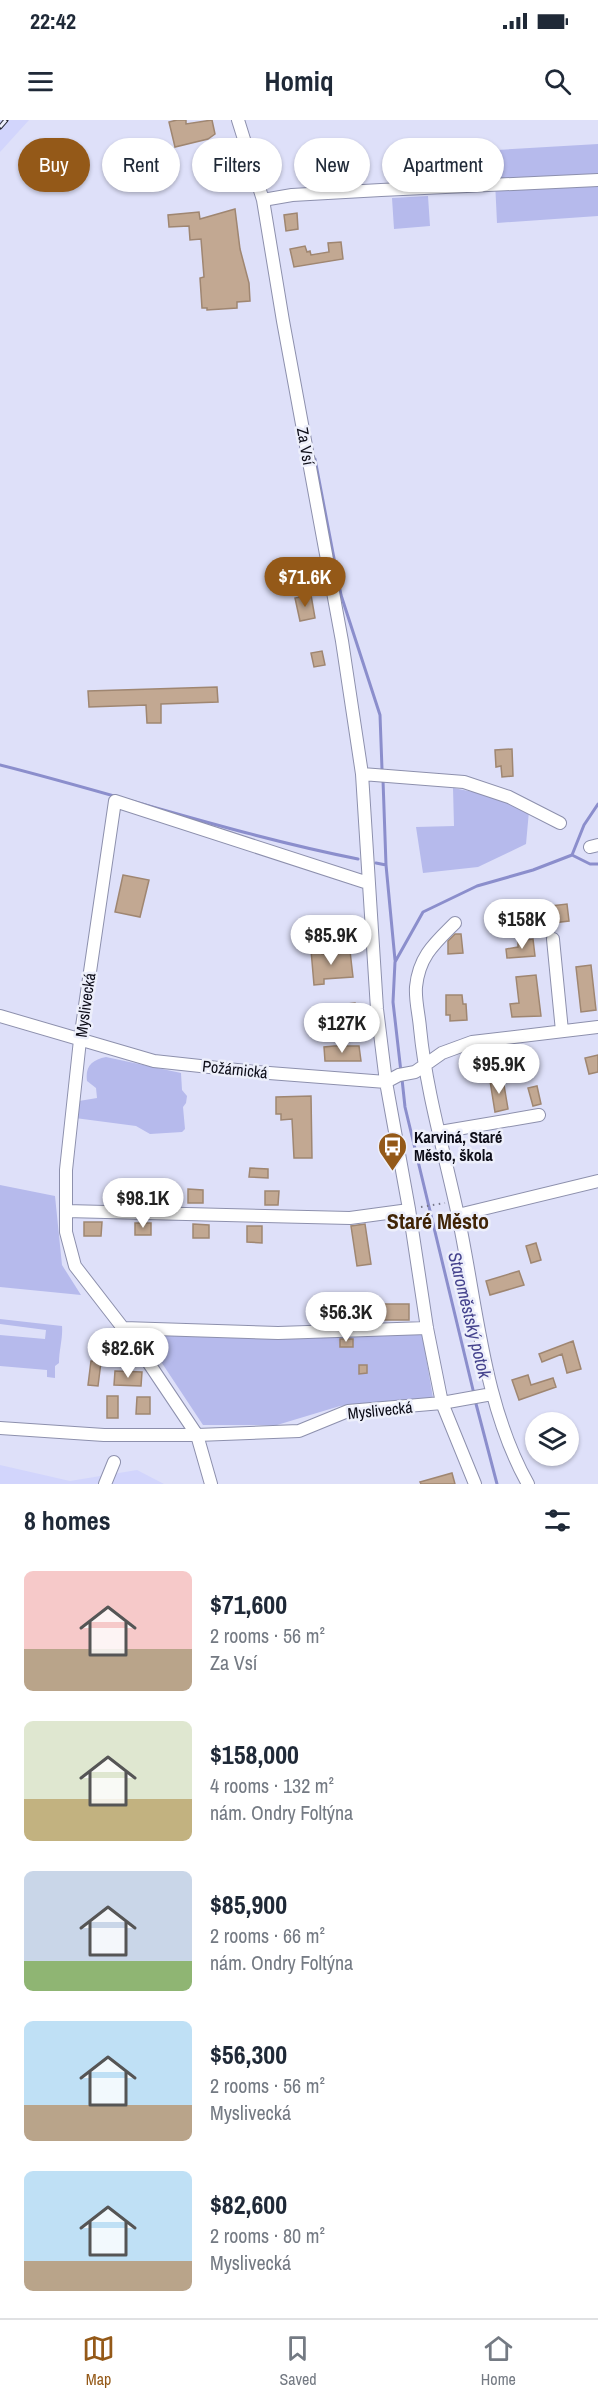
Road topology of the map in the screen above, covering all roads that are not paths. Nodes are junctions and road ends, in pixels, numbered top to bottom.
1 (238, 120) edge
2 (598, 180) edge
3 (263, 200) junction
4 (362, 774) junction
5 (560, 823) dead end
6 (368, 883) junction
7 (455, 923) dead end
8 (553, 939) dead end
9 (0, 1016) edge
10 (598, 1027) edge
11 (561, 1031) junction
12 (80, 1040) junction
13 (424, 1066) junction
14 (387, 1082) junction
15 (539, 1115) dead end
16 (440, 1132) junction
17 (598, 1180) edge
18 (410, 1210) junction
19 (66, 1211) junction
20 (458, 1215) junction
21 (124, 1328) junction
22 (427, 1328) junction
23 (482, 1396) junction
24 (442, 1403) junction
25 (0, 1428) edge
26 (197, 1435) junction
27 (114, 1462) dead end
28 (105, 1484) edge
29 (211, 1484) edge
30 (476, 1484) edge
31 (528, 1484) edge

1 - 3 street, Za Vsí
2 - 3 street
3 - 4 street, Za Vsí
4 - 5 street
4 - 6 street, Za Vsí
6 - 12 street, Myslivecká
6 - 14 street, Za Vsí
7 - 13 street
8 - 11 street
9 - 12 street, Požárnická
10 - 11 street
11 - 13 street
12 - 14 street, Požárnická
12 - 19 street, Myslivecká
13 - 14 street
13 - 16 street
14 - 18 street, Za Vsí
15 - 16 street
16 - 20 street
17 - 20 street
18 - 19 street
18 - 22 street, Za Vsí
19 - 21 street, Myslivecká
20 - 23 street
21 - 22 street
21 - 26 street, Myslivecká
22 - 24 street, Za Vsí
23 - 24 street, Myslivecká
23 - 31 street
24 - 26 street, Myslivecká
24 - 30 street, Za Vsí
25 - 26 street
26 - 29 street, Myslivecká
27 - 28 street

